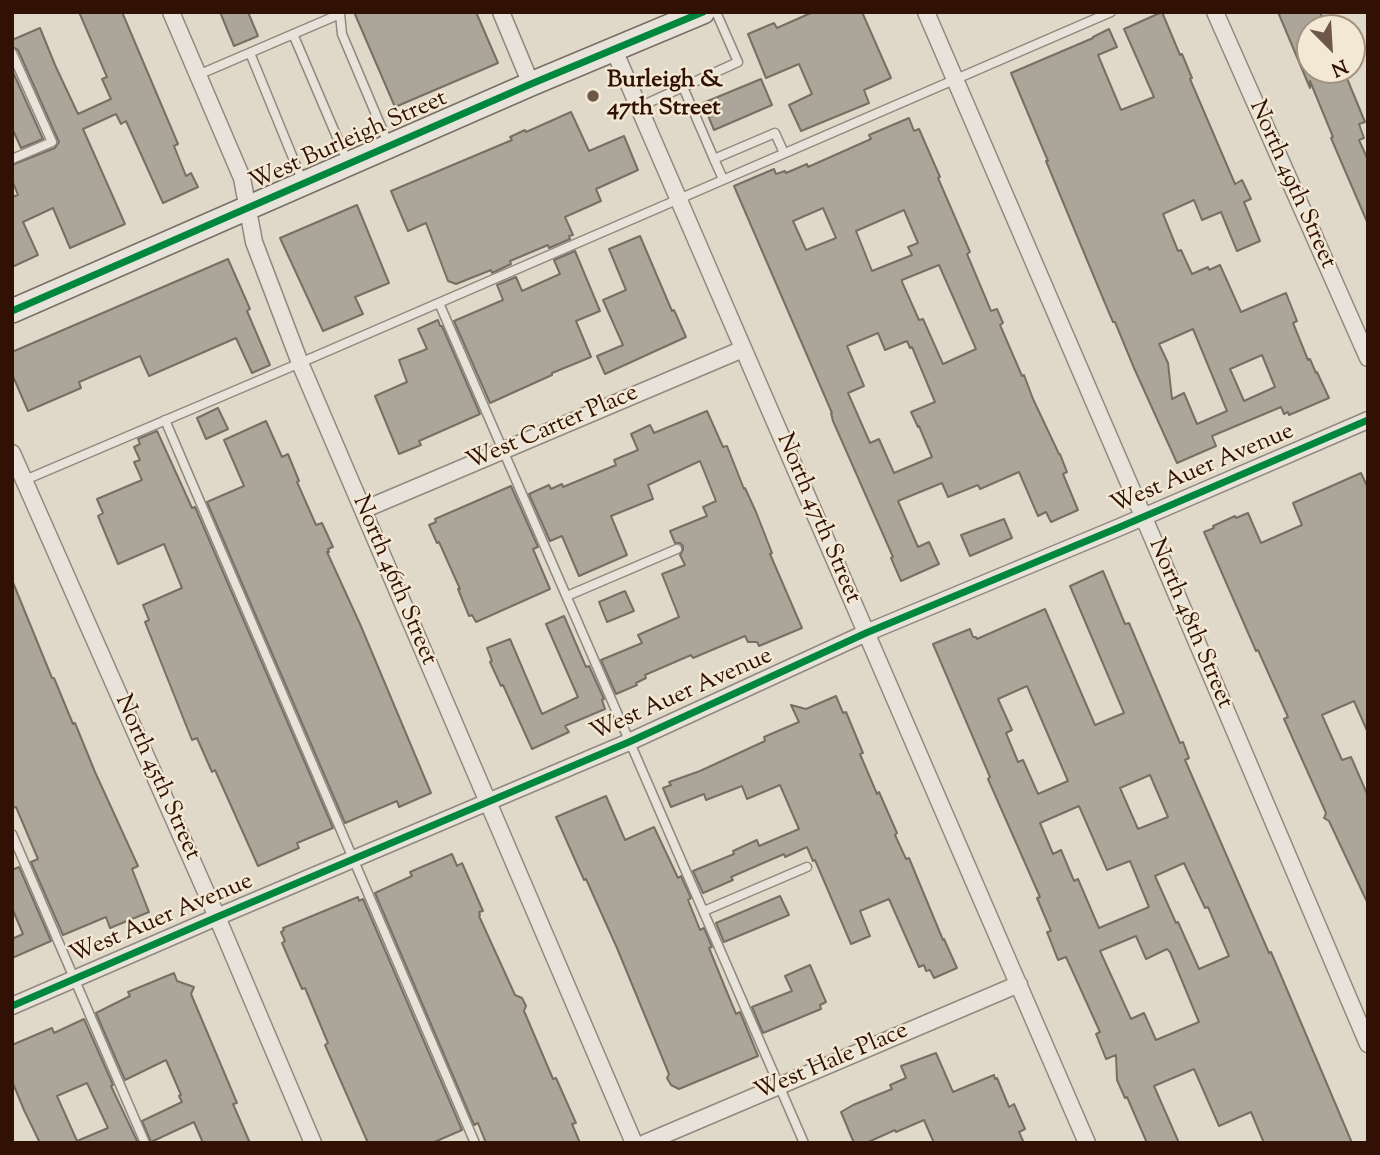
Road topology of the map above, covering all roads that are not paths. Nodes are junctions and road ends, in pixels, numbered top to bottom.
1 (171, 12) edge
2 (501, 12) edge
3 (703, 12) edge
4 (716, 12) edge
5 (926, 12) edge
6 (1111, 12) edge
7 (1215, 12) edge
8 (342, 13) edge
9 (293, 34) junction
10 (614, 50) junction
11 (12, 53) edge
12 (250, 53) junction
13 (198, 75) junction
14 (954, 79) junction
15 (531, 84) junction
16 (683, 87) junction
17 (639, 107) junction
18 (389, 146) junction
19 (784, 153) junction
20 (12, 159) edge
21 (715, 159) junction
22 (348, 164) junction
23 (723, 179) junction
24 (303, 183) junction
25 (679, 199) junction
26 (247, 208) junction
27 (439, 303) junction
28 (12, 311) edge
29 (743, 349) junction
30 (1368, 358) edge
31 (300, 363) junction
32 (165, 420) junction
33 (1368, 420) edge
34 (503, 450) junction
35 (12, 453) edge
36 (24, 480) junction
37 (362, 510) junction
38 (1144, 517) junction
39 (677, 549) dead end
40 (567, 596) junction
41 (866, 633) junction
42 (629, 741) junction
43 (488, 802) junction
44 (12, 834) edge
45 (353, 859) junction
46 (807, 867) dead end
47 (704, 911) junction
48 (217, 917) junction
49 (75, 978) junction
50 (1019, 985) junction
51 (12, 1006) edge
52 (1368, 1044) edge
53 (780, 1085) junction
54 (145, 1143) edge
55 (313, 1143) edge
56 (475, 1143) edge
57 (634, 1143) edge
58 (645, 1143) edge
59 (804, 1143) edge
60 (1087, 1143) edge

1 - 13 street, North 46th Street
2 - 15 street
3 - 10 main road, West Burleigh Street
4 - 16 lane
5 - 14 street, North 48th Street
6 - 14 lane
7 - 30 street, North 49th Street
8 - 9 lane
8 - 18 lane
9 - 12 lane
9 - 22 lane
10 - 15 main road, West Burleigh Street
10 - 17 street, North 47th Street
11 - 20 lane
12 - 13 lane
12 - 24 lane
13 - 26 street, North 46th Street
14 - 19 lane
14 - 38 street, North 48th Street
15 - 18 main road, West Burleigh Street
16 - 17 lane
16 - 21 lane
17 - 25 street, North 47th Street
18 - 22 main road, West Burleigh Street
19 - 21 lane
19 - 23 lane
21 - 23 lane
22 - 24 main road, West Burleigh Street
23 - 25 lane
24 - 26 main road, West Burleigh Street
25 - 27 lane
25 - 29 street, North 47th Street
26 - 28 main road, West Burleigh Street
26 - 31 street, North 46th Street
27 - 31 lane
27 - 34 lane
29 - 34 street, West Carter Place
29 - 41 street, North 47th Street
31 - 32 lane
31 - 37 street, North 46th Street
32 - 36 lane
32 - 45 lane
33 - 38 street, West Auer Avenue
34 - 37 street, West Carter Place
34 - 40 lane
35 - 36 street, North 45th Street
36 - 48 street, North 45th Street
37 - 43 street, North 46th Street
38 - 41 street, West Auer Avenue
38 - 52 street, North 48th Street
39 - 40 lane
40 - 42 lane
41 - 42 street, West Auer Avenue
41 - 50 street, North 47th Street
42 - 43 street, West Auer Avenue
42 - 47 lane
43 - 45 street, West Auer Avenue
43 - 57 street, North 46th Street
44 - 49 lane
45 - 48 street, West Auer Avenue
45 - 56 lane
46 - 47 lane
47 - 53 lane
48 - 49 street, West Auer Avenue
48 - 55 street, North 45th Street
49 - 51 street, West Auer Avenue
49 - 54 lane
50 - 53 street, West Hale Place
50 - 60 street, North 47th Street
53 - 58 street, West Hale Place
53 - 59 lane

